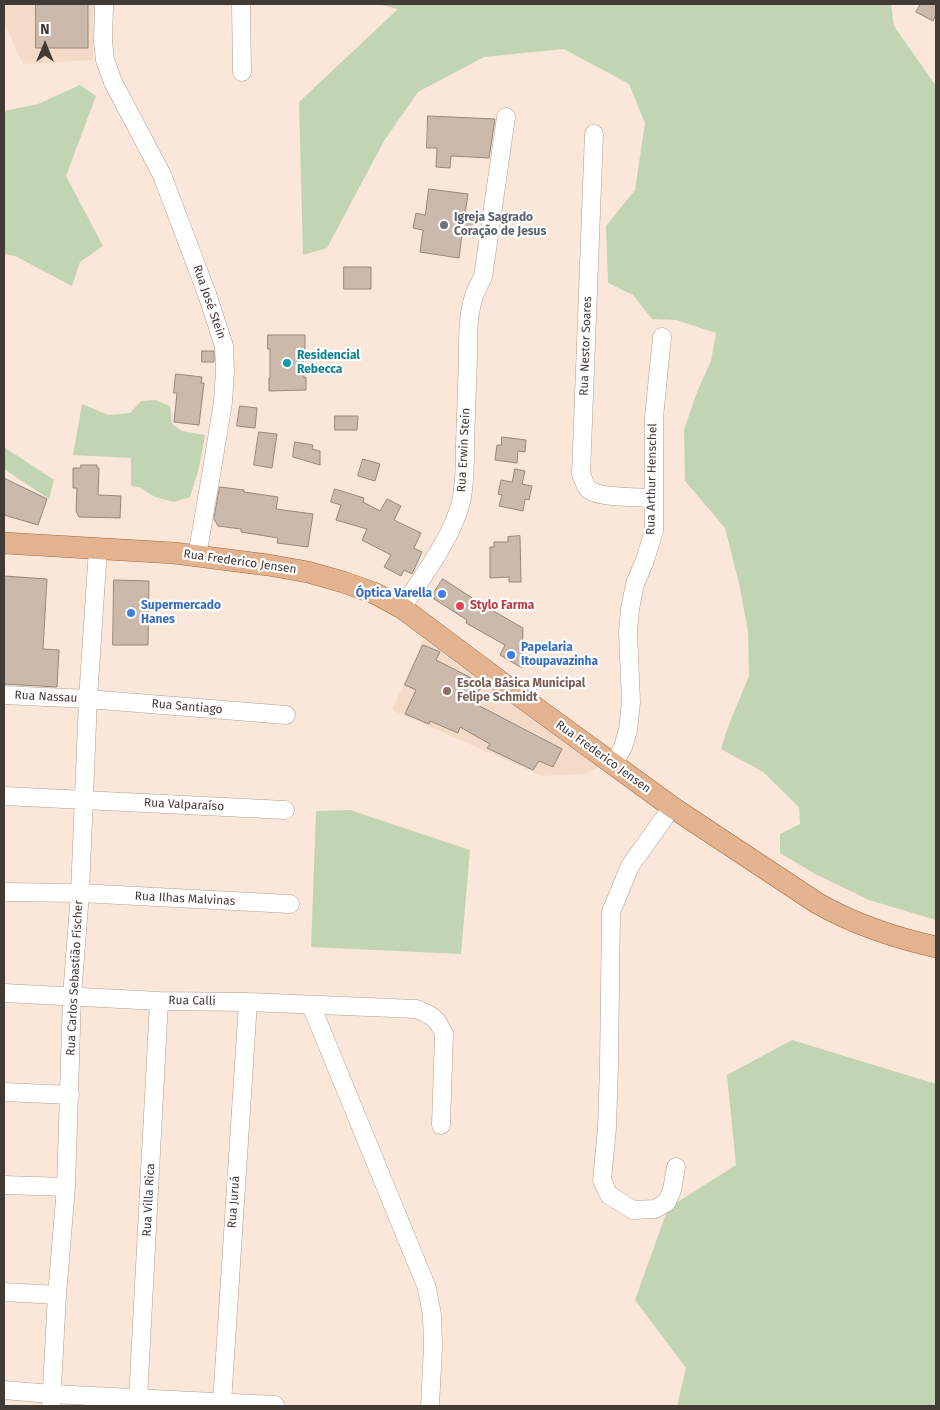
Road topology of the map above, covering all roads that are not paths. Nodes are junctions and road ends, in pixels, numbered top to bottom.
1 (104, 4) edge
2 (241, 4) edge
3 (242, 72) dead end
4 (506, 117) dead end
5 (594, 134) dead end
6 (662, 337) dead end
7 (654, 498) junction
8 (4, 543) edge
9 (98, 549) junction
10 (197, 556) junction
11 (402, 608) junction
12 (4, 695) edge
13 (88, 699) junction
14 (286, 715) dead end
15 (613, 765) junction
16 (4, 796) edge
17 (83, 800) junction
18 (672, 807) junction
19 (285, 810) dead end
20 (4, 892) edge
21 (80, 893) junction
22 (290, 904) dead end
23 (936, 947) edge
24 (4, 993) edge
25 (72, 996) junction
26 (159, 1001) junction
27 (248, 1002) junction
28 (311, 1005) junction
29 (4, 1092) edge
30 (70, 1095) junction
31 (441, 1125) dead end
32 (676, 1167) dead end
33 (4, 1185) edge
34 (66, 1187) junction
35 (4, 1292) edge
36 (56, 1295) junction
37 (4, 1390) edge
38 (138, 1399) junction
39 (51, 1400) edge
40 (222, 1403) junction
41 (275, 1405) edge
42 (430, 1406) edge

1 - 10 street, Rua José Stein
2 - 3 street
4 - 11 street, Rua Erwin Stein
5 - 7 street, Rua Nestor Soares
6 - 7 street, Rua Arthur Henschel
7 - 15 street, Rua Arthur Henschel
8 - 9 main road, Rua Frederico Jensen
9 - 10 main road, Rua Frederico Jensen
9 - 13 street, Rua Carlos Sebastião Fischer
10 - 11 main road, Rua Frederico Jensen
11 - 15 main road, Rua Frederico Jensen
12 - 13 street, Rua Nassau
13 - 14 street, Rua Santiago
13 - 17 street, Rua Carlos Sebastião Fischer
15 - 18 main road, Rua Frederico Jensen
16 - 17 street, Rua Valparaíso
17 - 19 street, Rua Valparaíso
17 - 21 street, Rua Carlos Sebastião Fischer
18 - 23 main road, Rua Frederico Jensen
18 - 32 street
20 - 21 street, Rua Ilhas Malvinas
21 - 22 street, Rua Ilhas Malvinas
21 - 25 street, Rua Carlos Sebastião Fischer
24 - 25 street, Rua Calli
25 - 26 street, Rua Calli
25 - 30 street, Rua Carlos Sebastião Fischer
26 - 27 street, Rua Calli
26 - 38 street, Rua Villa Rica
27 - 28 street, Rua Calli
27 - 40 street, Rua Juruá
28 - 31 street, Rua Calli
28 - 42 street
29 - 30 street
30 - 34 street, Rua Carlos Sebastião Fischer
33 - 34 street
34 - 36 street, Rua Carlos Sebastião Fischer
35 - 36 street
36 - 39 street, Rua Carlos Sebastião Fischer
37 - 39 street
38 - 39 street
38 - 40 street
40 - 41 street

